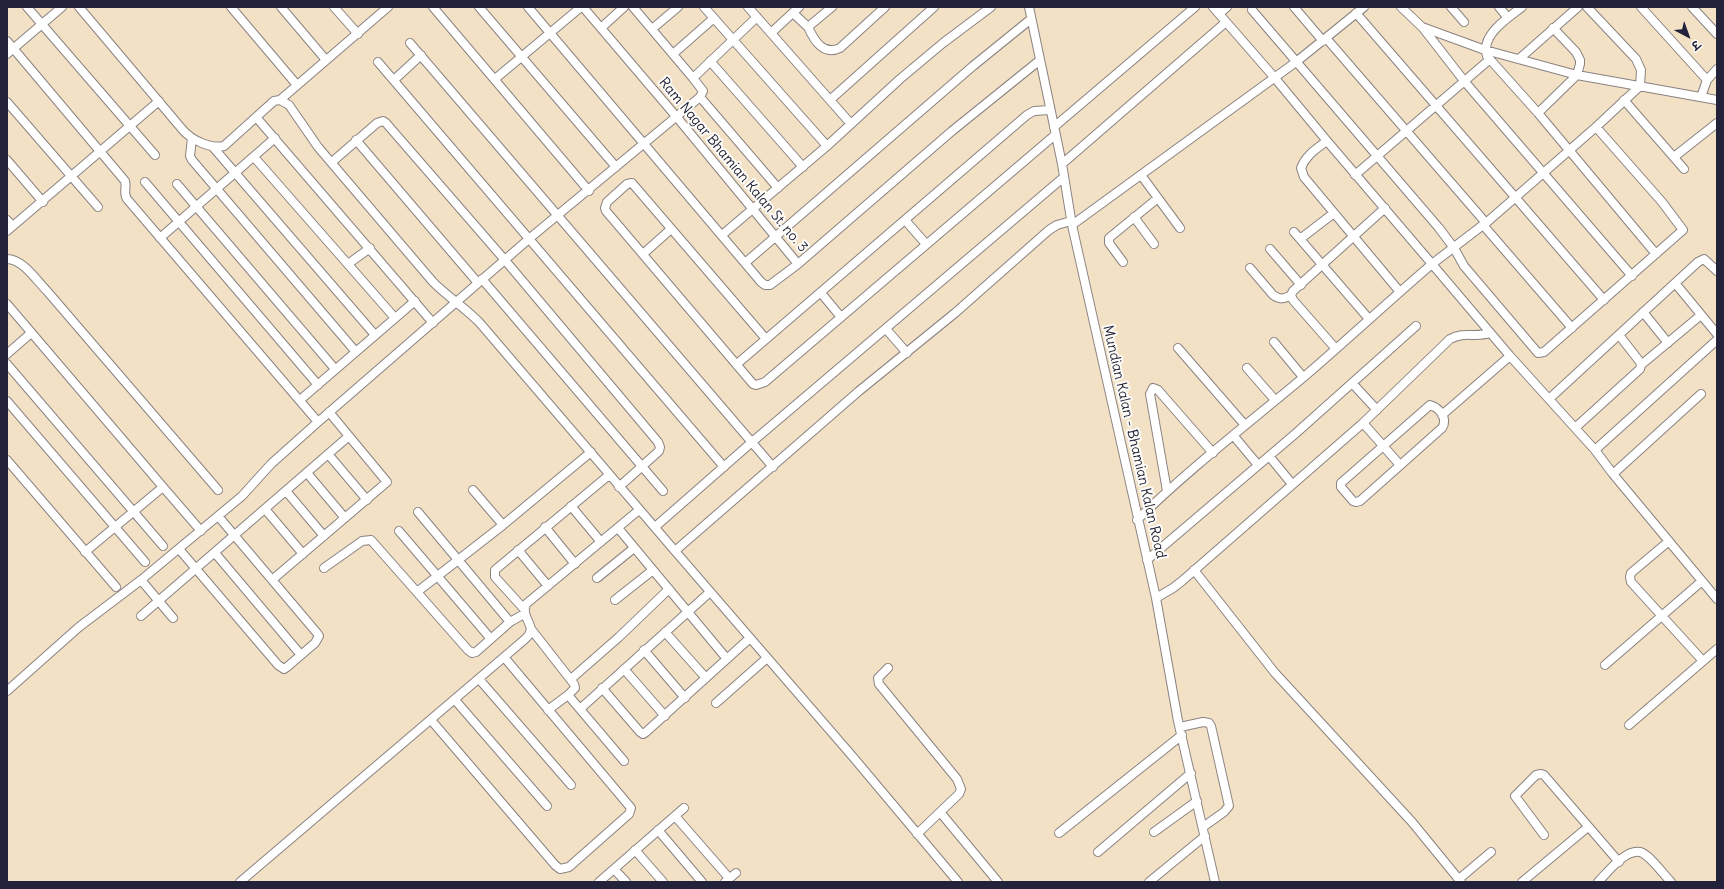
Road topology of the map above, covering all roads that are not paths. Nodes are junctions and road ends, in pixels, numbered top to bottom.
1 (27, 7) edge
2 (62, 7) edge
3 (79, 7) edge
4 (231, 7) edge
5 (281, 7) edge
6 (334, 7) edge
7 (388, 7) edge
8 (433, 7) edge
9 (479, 7) edge
10 (528, 7) edge
11 (582, 7) edge
12 (624, 7) edge
13 (633, 7) edge
14 (678, 7) edge
15 (704, 7) edge
16 (748, 7) edge
17 (832, 7) edge
18 (885, 7) edge
19 (934, 7) edge
20 (991, 7) edge
21 (1029, 7) edge
22 (1195, 7) edge
23 (1213, 7) edge
24 (1227, 7) edge
25 (1294, 7) edge
26 (1364, 7) edge
27 (1401, 7) edge
28 (1451, 7) edge
29 (1499, 7) edge
30 (1522, 7) edge
31 (1578, 7) edge
32 (1587, 7) edge
33 (1641, 7) edge
34 (1692, 7) edge
35 (796, 10) edge
36 (1252, 10) dead end
37 (1356, 13) junction
38 (1219, 14) junction
39 (757, 17) junction
40 (714, 18) junction
41 (1508, 18) junction
42 (1031, 19) junction
43 (1226, 22) junction
44 (1464, 22) dead end
45 (42, 24) junction
46 (808, 27) junction
47 (1422, 27) junction
48 (601, 28) junction
49 (1554, 28) junction
50 (652, 29) junction
51 (550, 33) junction
52 (771, 33) junction
53 (358, 34) junction
54 (1717, 34) edge
55 (733, 39) junction
56 (1325, 39) junction
57 (7, 41) edge
58 (410, 43) dead end
59 (1485, 50) junction
60 (10, 51) edge
61 (673, 54) junction
62 (421, 55) junction
63 (522, 57) junction
64 (1519, 58) junction
65 (326, 60) junction
66 (1040, 60) junction
67 (1489, 60) junction
68 (710, 61) junction
69 (378, 62) dead end
70 (1296, 62) junction
71 (1717, 69) edge
72 (1577, 75) junction
73 (1274, 77) junction
74 (693, 78) junction
75 (495, 79) junction
76 (394, 80) junction
77 (1707, 80) junction
78 (1465, 82) junction
79 (297, 85) junction
80 (1640, 86) junction
81 (700, 97) junction
82 (1700, 97) junction
83 (280, 100) junction
84 (830, 100) junction
85 (1624, 100) junction
86 (1717, 100) edge
87 (159, 101) junction
88 (7, 102) edge
89 (1437, 106) junction
90 (1050, 110) junction
91 (1538, 114) junction
92 (256, 117) junction
93 (676, 117) junction
94 (1717, 122) edge
95 (851, 124) junction
96 (129, 126) junction
97 (1596, 127) junction
98 (1407, 130) junction
99 (1055, 131) junction
100 (192, 138) junction
101 (275, 138) junction
102 (356, 140) junction
103 (1327, 142) junction
104 (644, 144) junction
105 (212, 146) junction
106 (828, 146) junction
107 (1568, 150) junction
108 (101, 152) junction
109 (155, 155) dead end
110 (1378, 156) junction
111 (254, 157) junction
112 (1674, 157) junction
113 (7, 160) edge
114 (332, 162) junction
115 (1062, 164) junction
116 (616, 167) junction
117 (803, 167) junction
118 (1684, 169) dead end
119 (1543, 172) junction
120 (235, 174) junction
121 (1141, 175) junction
122 (1356, 175) junction
123 (72, 177) junction
124 (1064, 177) junction
125 (145, 182) dead end
126 (177, 184) dead end
127 (778, 188) junction
128 (216, 189) junction
129 (588, 191) junction
130 (1158, 198) junction
131 (1515, 198) junction
132 (42, 202) junction
133 (196, 206) junction
134 (98, 207) dead end
135 (1385, 208) junction
136 (753, 210) junction
137 (1334, 213) junction
138 (558, 215) junction
139 (1134, 217) junction
140 (7, 220) edge
141 (905, 220) junction
142 (178, 222) junction
143 (1071, 223) junction
144 (1484, 224) junction
145 (1180, 228) dead end
146 (10, 229) edge
147 (671, 229) junction
148 (1294, 232) dead end
149 (722, 235) junction
150 (775, 236) junction
151 (160, 238) junction
152 (530, 238) junction
153 (1354, 238) junction
154 (1300, 239) junction
155 (926, 244) junction
156 (1154, 244) dead end
157 (370, 248) junction
158 (1454, 248) junction
159 (1270, 249) dead end
160 (643, 254) junction
161 (1656, 254) junction
162 (7, 259) edge
163 (504, 260) junction
164 (1123, 262) dead end
165 (745, 263) junction
166 (348, 264) junction
167 (798, 264) junction
168 (1432, 264) junction
169 (1323, 266) junction
170 (1250, 268) dead end
171 (1717, 271) edge
172 (1632, 276) junction
173 (480, 281) junction
174 (1675, 283) junction
175 (1301, 285) junction
176 (1400, 292) junction
177 (821, 293) junction
178 (1291, 295) junction
179 (1604, 300) junction
180 (415, 301) junction
181 (457, 302) junction
182 (7, 304) edge
183 (1643, 312) junction
184 (1702, 315) junction
185 (841, 316) junction
186 (395, 318) junction
187 (1369, 320) junction
188 (433, 323) junction
189 (1416, 326) dead end
190 (886, 328) junction
191 (1572, 328) junction
192 (31, 333) junction
193 (1490, 333) junction
194 (1717, 334) edge
195 (375, 335) junction
196 (1618, 335) junction
197 (766, 340) junction
198 (1717, 340) edge
199 (1274, 342) dead end
200 (1668, 343) junction
201 (1178, 348) dead end
202 (1336, 348) junction
203 (356, 352) junction
204 (907, 353) junction
205 (7, 354) edge
206 (1510, 356) junction
207 (7, 364) edge
208 (737, 364) junction
209 (1641, 365) junction
210 (1247, 368) dead end
211 (335, 369) junction
212 (1304, 377) junction
213 (1352, 383) junction
214 (318, 385) junction
215 (1701, 394) dead end
216 (1549, 399) junction
217 (300, 400) junction
218 (1275, 400) junction
219 (7, 401) edge
220 (1377, 410) junction
221 (329, 412) junction
222 (1442, 415) junction
223 (318, 422) junction
224 (1363, 423) junction
225 (1244, 424) junction
226 (1575, 428) junction
227 (1233, 435) junction
228 (349, 436) junction
229 (752, 442) junction
230 (1382, 446) junction
231 (1595, 450) junction
232 (591, 452) junction
233 (1213, 453) junction
234 (328, 454) junction
235 (1269, 456) junction
236 (7, 460) edge
237 (1258, 465) junction
238 (642, 466) junction
239 (1400, 466) junction
240 (724, 467) junction
241 (773, 467) junction
242 (307, 473) junction
243 (1613, 474) junction
244 (609, 475) junction
245 (1292, 484) junction
246 (163, 487) junction
247 (619, 487) junction
248 (218, 490) dead end
249 (473, 490) dead end
250 (286, 491) junction
251 (663, 491) dead end
252 (1167, 491) junction
253 (367, 500) junction
254 (571, 506) junction
255 (265, 510) junction
256 (639, 510) junction
257 (134, 512) junction
258 (418, 512) dead end
259 (218, 516) junction
260 (345, 518) junction
261 (1137, 520) junction
262 (502, 525) junction
263 (545, 527) junction
264 (655, 527) junction
265 (116, 528) junction
266 (618, 528) junction
267 (201, 531) junction
268 (399, 531) dead end
269 (235, 536) junction
270 (324, 536) junction
271 (1669, 541) junction
272 (601, 542) junction
273 (163, 546) dead end
274 (634, 548) junction
275 (178, 549) junction
276 (518, 550) junction
277 (675, 551) junction
278 (85, 552) junction
279 (215, 553) junction
280 (303, 554) junction
281 (458, 559) junction
282 (1147, 560) junction
283 (145, 562) dead end
284 (575, 564) junction
285 (324, 568) dead end
286 (196, 569) junction
287 (653, 570) junction
288 (1194, 570) junction
289 (437, 575) junction
290 (597, 578) dead end
291 (142, 580) junction
292 (272, 580) junction
293 (1702, 580) junction
294 (548, 586) junction
295 (116, 587) dead end
296 (669, 589) junction
297 (417, 592) junction
298 (710, 592) junction
299 (1716, 596) edge
300 (1156, 598) junction
301 (159, 600) junction
302 (615, 600) dead end
303 (524, 611) junction
304 (687, 612) junction
305 (141, 616) dead end
306 (1661, 616) junction
307 (173, 618) dead end
308 (510, 622) junction
309 (531, 629) junction
310 (665, 632) junction
311 (750, 638) junction
312 (491, 639) junction
313 (1717, 649) edge
314 (644, 650) junction
315 (301, 655) junction
316 (504, 657) junction
317 (767, 658) junction
318 (727, 659) junction
319 (1703, 661) junction
320 (1605, 665) dead end
321 (888, 668) dead end
322 (624, 669) junction
323 (706, 678) junction
324 (479, 679) junction
325 (571, 680) junction
326 (602, 688) junction
327 (7, 691) edge
328 (568, 695) junction
329 (684, 698) junction
330 (455, 700) junction
331 (716, 703) dead end
332 (580, 709) junction
333 (548, 710) junction
334 (664, 716) junction
335 (431, 720) junction
336 (1629, 725) dead end
337 (1181, 730) junction
338 (624, 761) dead end
339 (1191, 773) junction
340 (571, 785) dead end
341 (1197, 801) junction
342 (547, 806) dead end
343 (684, 808) dead end
344 (940, 812) junction
345 (675, 816) junction
346 (1203, 827) junction
347 (1588, 827) junction
348 (658, 830) junction
349 (1154, 832) dead end
350 (1059, 833) dead end
351 (917, 834) junction
352 (1544, 835) dead end
353 (1205, 836) junction
354 (635, 850) junction
355 (1098, 852) dead end
356 (1491, 852) dead end
357 (1618, 862) junction
358 (614, 869) junction
359 (730, 878) edge
360 (1460, 881) edge
361 (240, 882) edge
362 (599, 882) edge
363 (626, 882) edge
364 (663, 882) edge
365 (702, 882) edge
366 (958, 882) edge
367 (998, 882) edge
368 (1148, 882) edge
369 (1215, 882) edge
370 (1522, 882) edge
371 (1598, 882) edge
372 (1671, 882) edge

1 - 45 street
2 - 45 street
3 - 87 street
4 - 79 street
5 - 65 street
6 - 53 street
7 - 53 street
8 - 75 street
9 - 63 street
10 - 51 street
11 - 48 street, Ram Nagar Bhamian Kalan St. no. 3
11 - 51 street
12 - 48 street
13 - 50 street
14 - 50 street
15 - 40 street
16 - 39 street
17 - 46 street
18 - 46 street
19 - 84 street
20 - 95 street
21 - 42 street, Mundian Kalan - Bhamian Kalan Road
22 - 99 street
23 - 38 street
24 - 38 street
25 - 56 street
26 - 37 street
27 - 47 street
28 - 44 street
29 - 41 street
30 - 41 street
31 - 49 street
32 - 80 street
33 - 77 street
34 - 54 street
35 - 46 street
35 - 52 street
36 - 70 street
37 - 56 street
37 - 89 street
38 - 43 street
39 - 52 street
39 - 55 street
40 - 55 street
40 - 61 street
41 - 59 street
42 - 66 street, Mundian Kalan - Bhamian Kalan Road
42 - 150 street
43 - 73 street
43 - 115 street
45 - 60 street
45 - 96 street
47 - 59 street
47 - 78 street
48 - 93 street, Ram Nagar Bhamian Kalan St. no. 3
49 - 64 street
49 - 72 street
50 - 61 street
51 - 63 street
51 - 104 street
52 - 84 street
53 - 65 street
55 - 68 street
55 - 106 street
56 - 70 street
56 - 98 street
57 - 60 street
58 - 62 street
59 - 64 street
59 - 67 street
60 - 108 street
61 - 74 street
62 - 76 street
62 - 138 street
63 - 75 street
63 - 116 street
64 - 72 street
65 - 79 street
66 - 90 street, Mundian Kalan - Bhamian Kalan Road
66 - 167 street, Ram Nagar Bhamian Kalan St. no. 3
67 - 78 street
67 - 91 street
68 - 74 street
68 - 117 street
69 - 76 street
70 - 73 street
70 - 110 street
71 - 77 street
72 - 80 street
72 - 91 street
73 - 103 street
73 - 121 street
74 - 81 street
75 - 129 street
76 - 152 street
77 - 82 street
78 - 89 street
78 - 119 street
79 - 83 street
80 - 82 street
80 - 85 street
81 - 93 street
81 - 127 street
82 - 86 street
83 - 92 street
83 - 114 street
84 - 95 street
85 - 97 street
85 - 112 street
87 - 96 street
87 - 100 street
88 - 123 street
89 - 98 street
89 - 131 street
90 - 99 street, Mundian Kalan - Bhamian Kalan Road
90 - 141 street
91 - 107 street
92 - 101 street
92 - 105 street
93 - 104 street
93 - 136 street, Ram Nagar Bhamian Kalan St. no. 3
94 - 112 street
95 - 106 street
96 - 108 street
96 - 109 street
97 - 107 street
97 - 161 street
98 - 110 street
98 - 144 street
99 - 115 street, Mundian Kalan - Bhamian Kalan Road
99 - 155 street
100 - 105 street
100 - 128 street
101 - 111 street
101 - 157 street
102 - 114 street
102 - 163 street
102 - 173 street
103 - 122 street
103 - 137 street
104 - 116 street
104 - 149 street
105 - 120 street
106 - 117 street
107 - 119 street
107 - 161 street
108 - 123 street
108 - 151 street
110 - 122 street
110 - 158 street
111 - 120 street
111 - 166 street
112 - 118 street
113 - 132 street
114 - 181 street
115 - 124 street, Mundian Kalan - Bhamian Kalan Road
116 - 129 street
117 - 127 street
119 - 131 street
119 - 172 street
120 - 128 street
120 - 195 street
121 - 130 street
121 - 143 street
122 - 135 street
123 - 132 street
123 - 134 street
124 - 143 street, Mundian Kalan - Bhamian Kalan Road
124 - 190 street
125 - 142 street
126 - 133 street
127 - 136 street
128 - 133 street
128 - 203 street
129 - 138 street
130 - 139 street
130 - 145 street
131 - 144 street
131 - 179 street
132 - 146 street
133 - 142 street
133 - 211 street
135 - 153 street
135 - 168 street
136 - 149 street
136 - 150 street, Ram Nagar Bhamian Kalan St. no. 3
137 - 153 street
137 - 154 street
138 - 152 street
138 - 229 street
139 - 156 street
139 - 164 street
140 - 146 street
141 - 155 street
141 - 177 street
142 - 151 street
142 - 214 street
143 - 204 street
143 - 261 street, Mundian Kalan - Bhamian Kalan Road
144 - 158 street
144 - 191 street
147 - 160 street
147 - 160 street
147 - 197 street
148 - 154 street
149 - 165 street
150 - 165 street
150 - 167 street, Ram Nagar Bhamian Kalan St. no. 3
151 - 217 street
152 - 163 street
152 - 240 street
153 - 169 street
153 - 176 street
154 - 169 street
155 - 185 street
157 - 166 street
157 - 180 street
158 - 168 street
158 - 191 street
159 - 175 street
160 - 208 street
161 - 172 street
162 - 248 street
163 - 173 street
163 - 238 street
165 - 167 street
166 - 186 street
168 - 176 street
168 - 193 street
169 - 175 street
169 - 187 street
170 - 178 street
171 - 174 street
172 - 179 street
173 - 181 street
173 - 238 street
174 - 183 street
174 - 184 street
175 - 178 street
176 - 187 street
177 - 185 street
177 - 197 street
178 - 202 street
179 - 191 street
180 - 186 street
180 - 188 street
181 - 188 street
181 - 232 street
182 - 192 street
183 - 196 street
183 - 200 street
184 - 194 street
184 - 200 street
185 - 208 street
186 - 195 street
187 - 202 street
188 - 221 street
189 - 213 street
190 - 204 street
190 - 229 street
192 - 205 street
192 - 246 street
193 - 206 street
193 - 220 street
195 - 203 street
196 - 209 street
196 - 216 street
197 - 208 street
198 - 231 street
199 - 212 street
200 - 209 street
201 - 225 street
202 - 212 street
203 - 211 street
204 - 241 street
206 - 216 street
206 - 222 street
207 - 257 street
209 - 226 street
210 - 218 street
211 - 214 street
212 - 218 street
213 - 220 street
213 - 235 street
214 - 217 street
215 - 243 street
216 - 226 street
217 - 223 street
218 - 225 street
219 - 265 street
220 - 224 street
221 - 223 street
221 - 228 street
222 - 230 street
222 - 239 street
223 - 259 street
224 - 230 street
224 - 245 street
225 - 227 street
226 - 231 street
227 - 233 street
227 - 237 street
228 - 234 street
228 - 253 street
229 - 240 street
229 - 241 street
230 - 239 street
230 - 239 street
231 - 243 street
232 - 244 street
232 - 262 street
233 - 252 street
233 - 252 street
234 - 242 street
234 - 253 street
235 - 237 street
235 - 245 street
236 - 278 street
237 - 282 street
238 - 247 street
238 - 251 street
240 - 264 street
241 - 277 street
242 - 250 street
242 - 260 street
243 - 271 street
244 - 247 street
244 - 254 street
245 - 288 street
246 - 257 street
246 - 267 street
247 - 256 street
249 - 262 street
250 - 255 street
250 - 270 street
252 - 261 street
253 - 260 street
254 - 263 street
254 - 272 street
255 - 269 street
255 - 280 street
256 - 264 street
256 - 266 street
257 - 265 street
257 - 273 street
258 - 281 street
259 - 267 street
259 - 269 street
260 - 270 street
261 - 282 street, Mundian Kalan - Bhamian Kalan Road
262 - 281 street
263 - 276 street
263 - 284 street
264 - 277 street
265 - 278 street
265 - 283 street
266 - 272 street
266 - 274 street
267 - 275 street
268 - 289 street
269 - 279 street
269 - 292 street
270 - 280 street
271 - 293 street
271 - 306 street
272 - 284 street
274 - 287 street
274 - 290 street
275 - 286 street
275 - 291 street
276 - 294 street
276 - 303 street
277 - 298 street
278 - 295 street
279 - 286 street
279 - 315 street
280 - 292 street
281 - 289 street
281 - 308 street
282 - 300 street, Mundian Kalan - Bhamian Kalan Road
284 - 294 street
285 - 297 street
286 - 301 street
286 - 315 street
287 - 296 street
287 - 302 street
288 - 300 street
288 - 360 street
289 - 297 street
289 - 312 street
291 - 301 street
291 - 327 street
292 - 315 street
293 - 299 street
293 - 306 street
294 - 303 street
296 - 304 street
296 - 325 street
297 - 312 street
298 - 304 street
298 - 311 street
300 - 337 street, Mundian Kalan - Bhamian Kalan Road
301 - 305 street
301 - 307 street
303 - 308 street
303 - 309 street
304 - 310 street
304 - 318 street
306 - 319 street
306 - 320 street
308 - 312 street
309 - 316 street
309 - 325 street
310 - 314 street
310 - 323 street
311 - 317 street
311 - 318 street
313 - 319 street
314 - 322 street
314 - 329 street
316 - 324 street
316 - 333 street
317 - 331 street
317 - 351 street
318 - 323 street
319 - 336 street
321 - 344 street
322 - 326 street
322 - 334 street
323 - 329 street
324 - 330 street
324 - 340 street
325 - 328 street
326 - 332 street
326 - 334 street
328 - 332 street
328 - 333 street
329 - 334 street
330 - 335 street
330 - 342 street
332 - 338 street
333 - 335 street
335 - 361 street
337 - 339 street, Mundian Kalan - Bhamian Kalan Road
337 - 346 street
337 - 350 street
339 - 341 street, Mundian Kalan - Bhamian Kalan Road
339 - 355 street
341 - 346 street, Mundian Kalan - Bhamian Kalan Road
341 - 349 street
343 - 345 street
344 - 351 street
344 - 367 street
345 - 348 street
345 - 359 street
346 - 353 street, Mundian Kalan - Bhamian Kalan Road
347 - 352 street
347 - 357 street
347 - 370 street
348 - 354 street
348 - 365 street
351 - 366 street
353 - 368 street
353 - 369 street, Mundian Kalan - Bhamian Kalan Road
354 - 358 street
354 - 364 street
356 - 360 street
357 - 371 street
357 - 372 street
358 - 362 street
358 - 363 street

